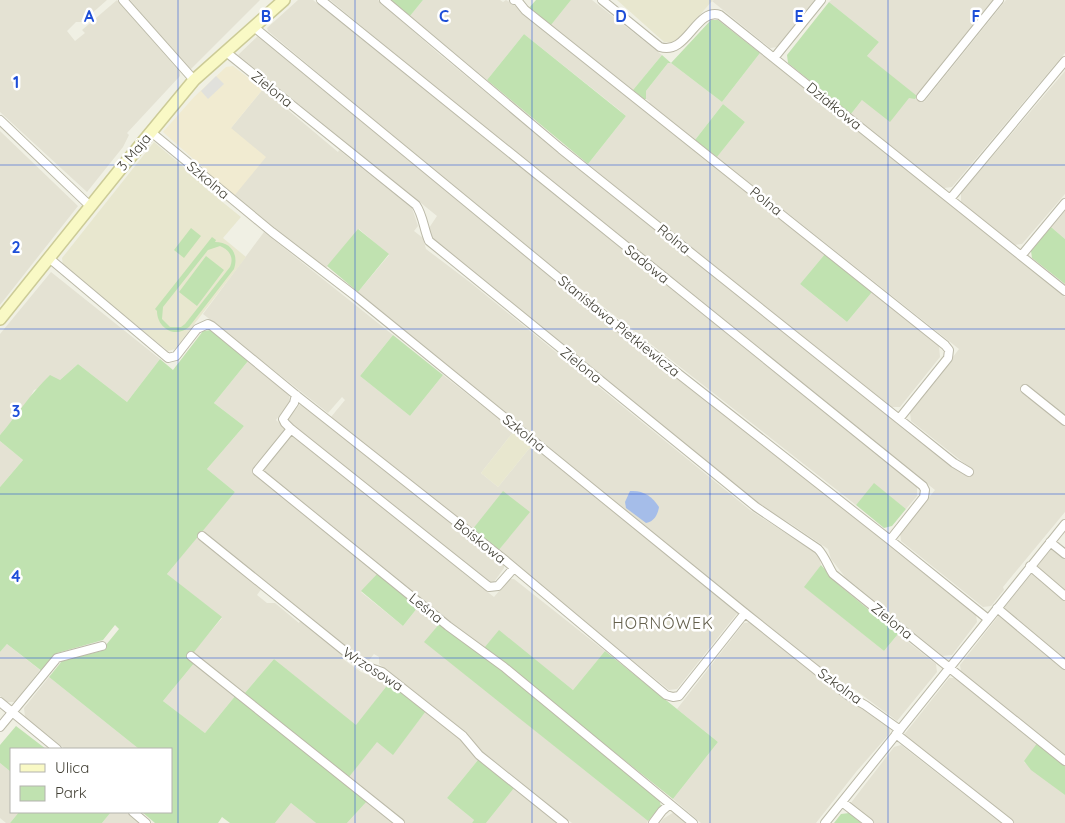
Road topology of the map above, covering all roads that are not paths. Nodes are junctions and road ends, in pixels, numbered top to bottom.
1 (124, 0) edge
2 (321, 0) edge
3 (384, 0) edge
4 (517, 0) edge
5 (602, 0) edge
6 (821, 0) edge
7 (999, 0) edge
8 (276, 2) edge
9 (254, 26) junction
10 (226, 52) junction
11 (774, 58) junction
12 (1065, 62) edge
13 (194, 80) junction
14 (921, 97) dead end
15 (0, 120) edge
16 (151, 132) junction
17 (950, 200) junction
18 (1065, 203) edge
19 (90, 206) junction
20 (1021, 256) junction
21 (49, 258) junction
22 (1065, 291) edge
23 (0, 319) edge
24 (1025, 389) dead end
25 (296, 395) junction
26 (899, 419) junction
27 (1065, 421) edge
28 (291, 429) junction
29 (969, 472) dead end
30 (1065, 524) edge
31 (202, 536) dead end
32 (890, 540) junction
33 (1050, 542) junction
34 (1065, 554) edge
35 (1030, 566) junction
36 (513, 569) junction
37 (1065, 596) edge
38 (997, 608) junction
39 (744, 613) junction
40 (988, 620) junction
41 (102, 646) dead end
42 (191, 656) dead end
43 (1065, 665) edge
44 (949, 668) junction
45 (0, 702) edge
46 (12, 712) junction
47 (0, 727) edge
48 (898, 732) junction
49 (56, 748) edge
50 (1065, 761) edge
51 (842, 802) junction
52 (670, 804) junction
53 (134, 813) edge
54 (146, 823) edge
55 (400, 823) edge
56 (564, 823) edge
57 (653, 823) edge
58 (693, 823) edge
59 (824, 823) edge
60 (868, 823) edge
61 (1009, 823) edge

1 - 13 street
2 - 32 street, Sadowa
3 - 26 street, Rolna
4 - 26 street, Polna
5 - 11 street, Działkowa
6 - 11 street
7 - 14 street
8 - 9 street, 3 Maja
9 - 10 street, 3 Maja
9 - 32 street, Stanisława Pietkiewicza
10 - 13 street, 3 Maja
10 - 44 street, Zielona
11 - 17 street, Działkowa
12 - 17 street
13 - 16 street, 3 Maja
15 - 19 street
16 - 19 street, 3 Maja
16 - 39 street, Szkolna
17 - 20 street, Działkowa
18 - 20 street
19 - 21 street, 3 Maja
20 - 22 street, Działkowa
21 - 23 street, 3 Maja
21 - 25 street, Boiskowa
24 - 27 street
25 - 28 street
25 - 36 street, Boiskowa
26 - 29 street, Rolna
28 - 36 street
28 - 52 street, Leśna
30 - 33 street
31 - 56 street, Wrzosowa
32 - 40 street, Stanisława Pietkiewicza
33 - 34 street
33 - 35 street
35 - 37 street
35 - 38 street
36 - 39 street, Boiskowa
38 - 40 street
38 - 43 street
39 - 48 street, Szkolna
40 - 44 street
41 - 46 street
42 - 55 street
44 - 48 street
44 - 50 street, Zielona
45 - 46 street
46 - 47 street
46 - 49 street
48 - 51 street
48 - 61 street, Szkolna
51 - 59 street
51 - 60 street
52 - 57 street
52 - 58 street
53 - 54 street

